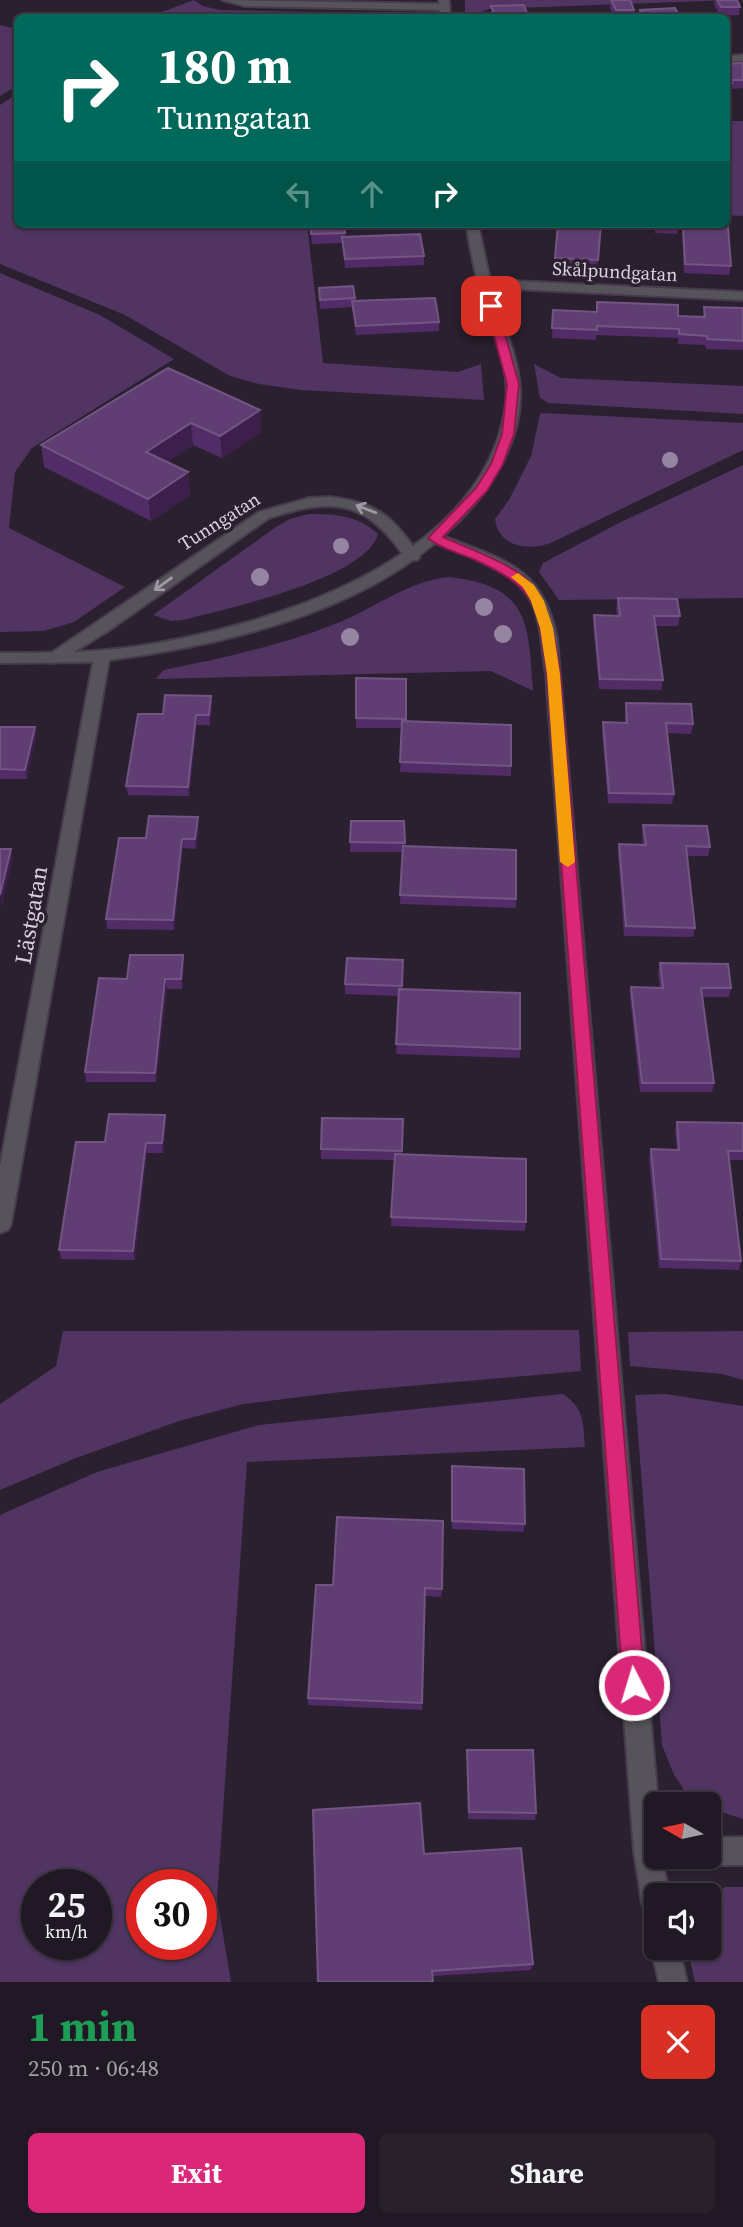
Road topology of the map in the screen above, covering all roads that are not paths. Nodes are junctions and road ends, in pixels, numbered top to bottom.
1 (227, 0) edge
2 (445, 8) edge
3 (473, 228) edge
4 (485, 284) junction
5 (743, 296) edge
6 (435, 538) junction
7 (412, 556) junction
8 (102, 656) junction
9 (0, 658) edge
10 (52, 658) junction
11 (0, 1224) edge
12 (647, 1792) edge
13 (721, 1851) edge
14 (743, 1851) edge
15 (668, 1960) edge
16 (673, 1982) edge

1 - 2 street
3 - 4 street
4 - 5 street, Skålpundgatan
4 - 6 street
6 - 7 street
6 - 12 street
7 - 8 street
7 -> 10 street, Tunngatan
8 - 10 street
8 - 11 street, Lästgatan
9 - 10 street
13 - 14 street
15 - 16 street

